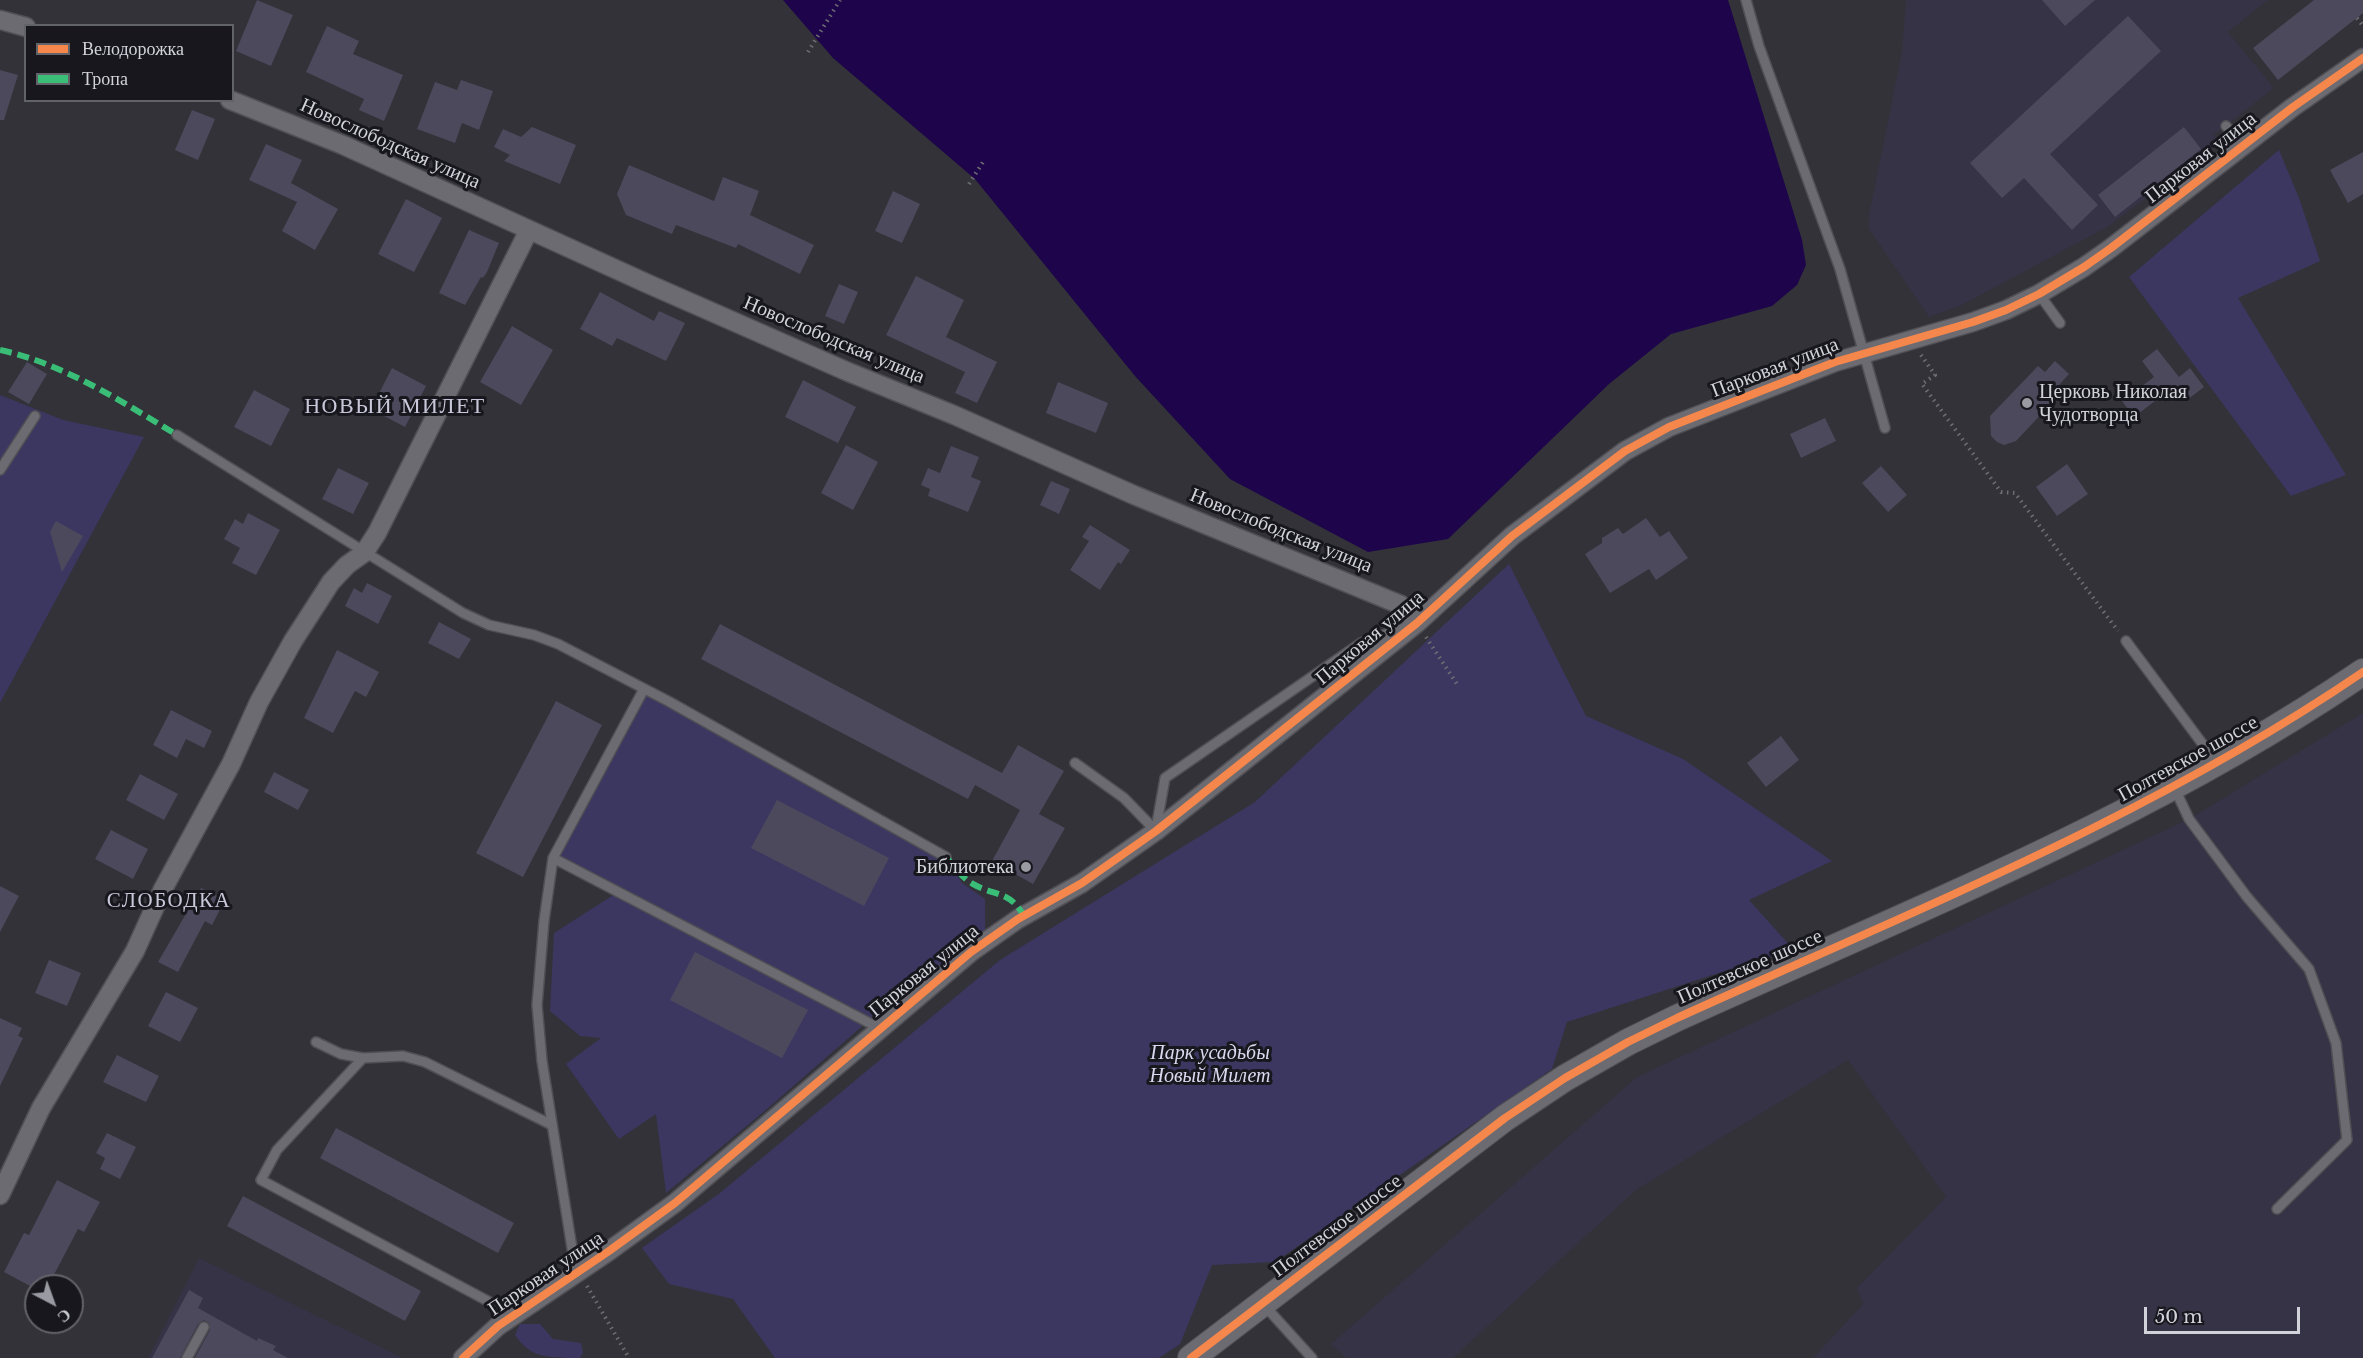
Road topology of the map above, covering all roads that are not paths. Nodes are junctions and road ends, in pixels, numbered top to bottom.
1 (1746, 0) edge
2 (0, 20) edge
3 (24, 26) edge
4 (2363, 58) edge
5 (234, 102) edge
6 (2226, 126) dead end
7 (2243, 146) junction
8 (529, 230) junction
9 (2039, 294) junction
10 (2060, 323) dead end
11 (1863, 353) junction
12 (35, 416) dead end
13 (1885, 428) dead end
14 (177, 435) dead end
15 (0, 470) edge
16 (364, 553) junction
17 (1417, 623) junction
18 (2126, 641) road end
19 (2363, 672) edge
20 (644, 689) junction
21 (1075, 763) dead end
22 (2217, 763) junction
23 (2174, 787) junction
24 (1156, 831) junction
25 (946, 857) dead end
26 (553, 858) junction
27 (879, 1029) junction
28 (316, 1042) dead end
29 (363, 1058) junction
30 (552, 1125) junction
31 (0, 1195) edge
32 (2277, 1209) dead end
33 (576, 1273) junction
34 (1262, 1303) junction
35 (514, 1315) junction
36 (204, 1328) dead end
37 (187, 1358) edge
38 (463, 1358) edge
39 (1191, 1358) edge
40 (1312, 1358) edge

1 - 11 lane
2 - 3 street
4 - 7 street, Парковая улица
5 - 8 street, Новослободская улица
6 - 7 lane
7 - 9 street, Парковая улица
8 - 16 street
8 - 17 street, Новослободская улица
9 - 10 lane
9 - 11 street, Парковая улица
11 - 13 lane
11 - 17 street, Парковая улица
12 - 15 lane
14 - 16 lane
16 - 20 lane
16 - 31 street
17 - 24 street, Парковая улица
17 - 24 lane
18 - 22 lane
19 - 22 street, Полтевское шоссе
20 - 25 lane
20 - 26 lane
21 - 24 lane
22 - 23 street, Полтевское шоссе
23 - 32 lane
23 - 34 street, Полтевское шоссе
24 - 27 street, Парковая улица
26 - 27 lane
26 - 30 lane
27 - 33 street, Парковая улица
28 - 29 lane
29 - 30 lane
29 - 35 lane
30 - 33 lane
33 - 35 street, Парковая улица
34 - 39 street, Полтевское шоссе
34 - 40 lane
35 - 38 street, Парковая улица
36 - 37 lane

